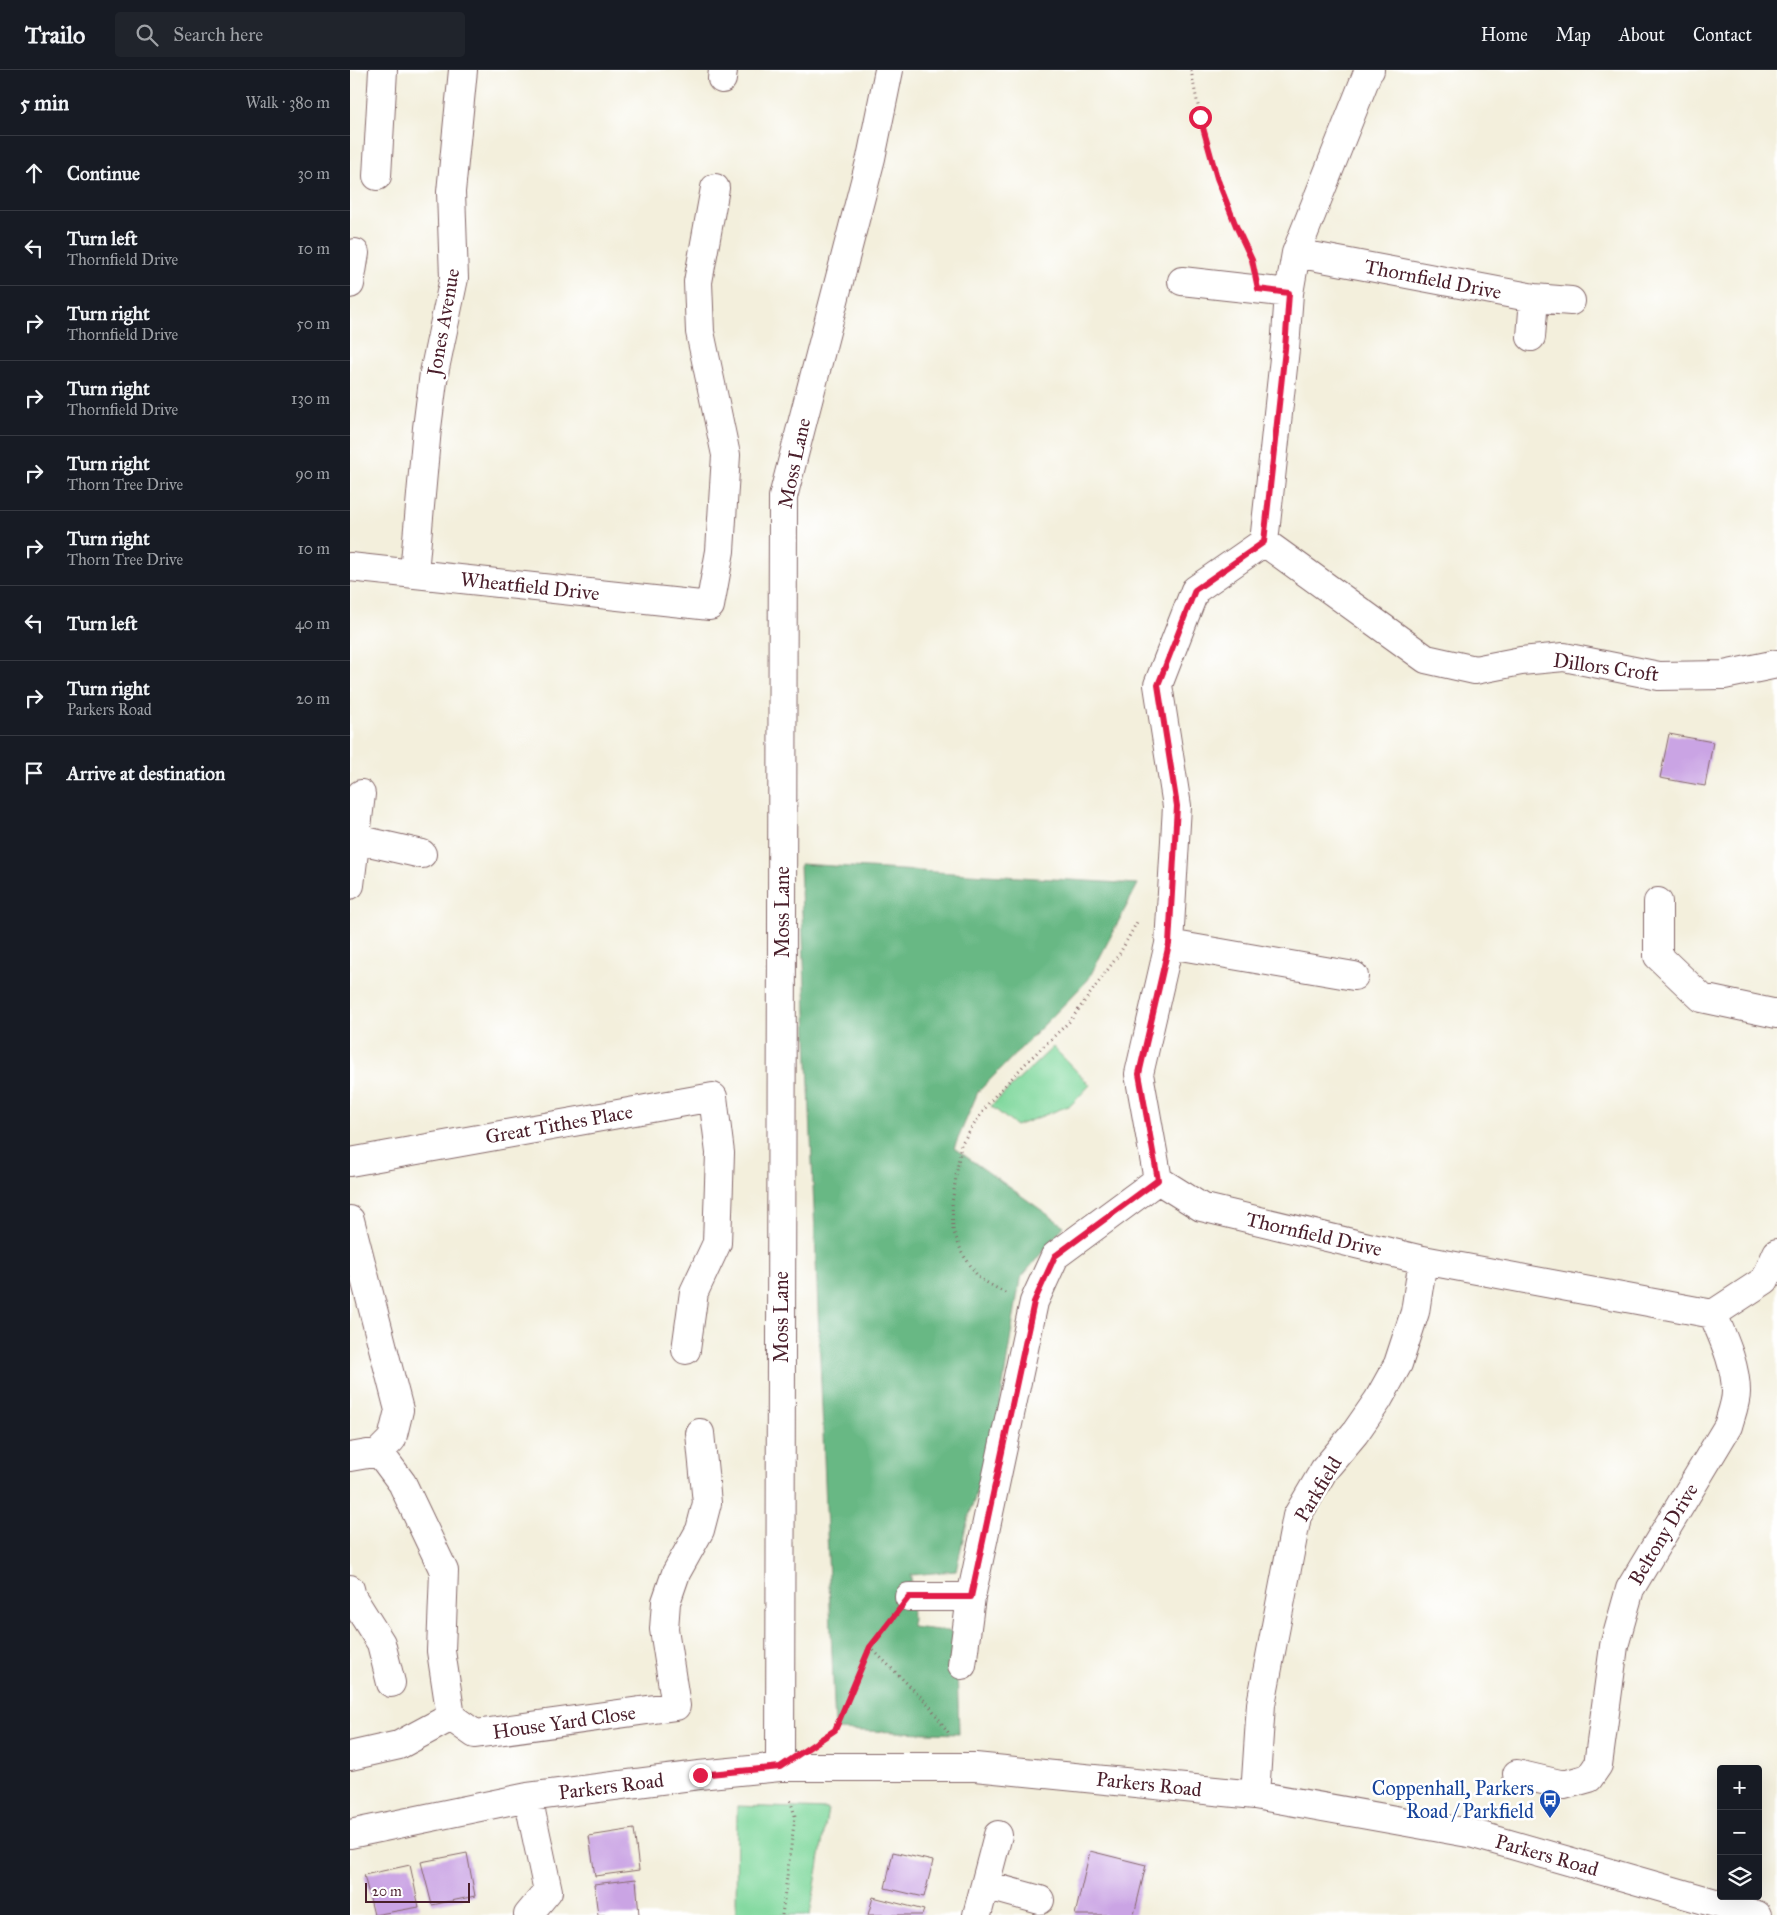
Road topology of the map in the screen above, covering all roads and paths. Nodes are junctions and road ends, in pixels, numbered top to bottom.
1 (383, 70) edge
2 (463, 70) edge
3 (889, 70) edge
4 (1191, 70) edge
5 (1370, 70) edge
6 (377, 176) dead end
7 (716, 188) dead end
8 (356, 253) dead end
9 (1296, 253) junction
10 (1182, 281) dead end
11 (350, 284) edge
12 (1258, 289) junction
13 (1289, 293) junction
14 (1534, 298) junction
15 (1571, 301) dead end
16 (1531, 337) dead end
17 (1264, 542) junction
18 (350, 568) edge
19 (414, 573) junction
20 (1777, 664) edge
21 (361, 794) dead end
22 (356, 838) junction
23 (422, 854) dead end
24 (350, 884) edge
25 (1658, 902) dead end
26 (1139, 919) dead end
27 (1169, 944) junction
28 (1354, 976) dead end
29 (1777, 1014) edge
30 (350, 1162) edge
31 (1158, 1180) junction
32 (350, 1220) edge
33 (1777, 1253) edge
34 (1424, 1260) junction
35 (1034, 1302) junction
36 (1713, 1314) junction
37 (686, 1350) dead end
38 (700, 1433) dead end
39 (386, 1446) junction
40 (350, 1457) edge
41 (350, 1589) edge
42 (909, 1597) joint
43 (971, 1597) junction
44 (870, 1647) junction
45 (962, 1665) dead end
46 (391, 1683) dead end
47 (452, 1717) junction
48 (827, 1736) dead end
49 (350, 1756) edge
50 (780, 1767) junction
51 (975, 1767) junction
52 (1517, 1774) dead end
53 (1255, 1795) junction
54 (528, 1797) junction
55 (350, 1834) edge
56 (998, 1835) dead end
57 (985, 1885) junction
58 (1040, 1900) dead end
59 (528, 1915) edge
60 (782, 1915) edge
61 (977, 1915) edge
62 (1757, 1915) edge

1 - 6 street
2 - 19 street, Jones Avenue
3 - 50 street, Moss Lane
4 - 12 path
5 - 9 street
7 - 19 street, Wheatfield Drive
8 - 11 street
9 - 13 street
9 - 14 street, Thornfield Drive
10 - 12 street
12 - 13 street
13 - 17 street
14 - 15 street, Thornfield Drive
14 - 16 street
17 - 20 street, Dillors Croft
17 - 27 street
18 - 19 street, Wheatfield Drive
21 - 22 street
22 - 23 street
22 - 24 street
25 - 29 street
26 - 35 path
27 - 28 street
27 - 31 street
30 - 37 street, Great Tithes Place
31 - 34 street, Thornfield Drive
31 - 35 street
32 - 39 street
33 - 36 street
34 - 36 street, Thornfield Drive
34 - 53 street, Parkfield
35 - 43 street
36 - 52 street, Beltony Drive
38 - 47 street, House Yard Close
39 - 40 street
39 - 47 street
41 - 46 street
42 - 43 street
42 - 44 path
43 - 45 street
44 - 48 path
44 - 51 path
47 - 49 street
50 - 51 street, Parkers Road
50 - 54 street, Parkers Road
50 - 60 path
51 - 53 street, Parkers Road
53 - 62 street, Parkers Road
54 - 55 street, Parkers Road
54 - 59 street, Parkers Road
56 - 57 street
57 - 58 street
57 - 61 street

